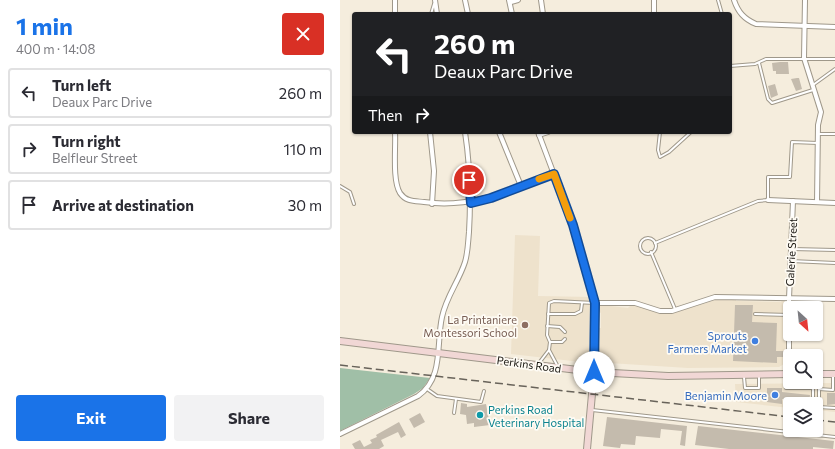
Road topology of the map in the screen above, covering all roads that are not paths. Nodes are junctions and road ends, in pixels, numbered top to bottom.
1 (395, 0) edge
2 (465, 0) edge
3 (518, 0) edge
4 (541, 0) edge
5 (654, 0) edge
6 (718, 0) edge
7 (734, 0) edge
8 (805, 0) edge
9 (510, 1) edge
10 (435, 2) edge
11 (395, 12) edge
12 (432, 12) edge
13 (437, 12) edge
14 (468, 12) edge
15 (512, 12) edge
16 (543, 12) edge
17 (654, 12) edge
18 (721, 12) edge
19 (803, 26) junction
20 (835, 27) edge
21 (804, 58) junction
22 (835, 59) edge
23 (759, 63) junction
24 (732, 66) edge
25 (835, 69) edge
26 (812, 87) junction
27 (395, 134) edge
28 (430, 134) edge
29 (465, 134) edge
30 (500, 134) edge
31 (539, 134) edge
32 (660, 134) edge
33 (689, 134) edge
34 (818, 134) junction
35 (835, 134) edge
36 (818, 143) junction
37 (554, 174) junction
38 (340, 186) edge
39 (521, 186) junction
40 (768, 200) junction
41 (793, 201) junction
42 (817, 202) junction
43 (471, 203) junction
44 (835, 203) edge
45 (354, 204) dead end
46 (432, 204) junction
47 (655, 243) junction
48 (791, 249) junction
49 (835, 250) edge
50 (652, 252) junction
51 (791, 262) junction
52 (835, 264) edge
53 (789, 298) junction
54 (835, 299) edge
55 (582, 303) junction
56 (595, 303) junction
57 (676, 310) junction
58 (548, 314) junction
59 (755, 314) dead end
60 (783, 315) edge
61 (547, 326) junction
62 (564, 332) dead end
63 (564, 339) dead end
64 (340, 341) edge
65 (550, 342) junction
66 (549, 350) junction
67 (438, 352) junction
68 (537, 365) junction
69 (559, 368) junction
70 (594, 372) junction
71 (783, 374) edge
72 (823, 374) edge
73 (834, 374) edge
74 (744, 375) junction
75 (759, 375) junction
76 (427, 388) junction
77 (819, 389) joint
78 (484, 391) dead end
79 (456, 399) junction
80 (835, 408) edge
81 (591, 409) junction
82 (454, 413) dead end
83 (340, 434) edge
84 (835, 437) edge
85 (587, 449) edge

1 - 11 street
2 - 14 street
3 - 9 street
4 - 16 street
5 - 17 street
6 - 18 lane
7 - 19 street
8 - 19 street
9 - 15 street
10 - 12 lane
10 - 13 street
19 - 20 street
19 - 21 street
21 - 22 lane
21 - 23 lane
21 - 26 street
23 - 24 lane
23 - 26 lane
25 - 26 lane
26 - 34 street
27 - 46 street
28 - 46 street
29 - 43 street
30 - 39 street
31 - 37 street
32 - 33 lane
34 - 35 lane
34 - 36 street
36 - 40 lane
36 - 42 street
37 - 39 street
37 - 56 street
38 - 45 lane
39 - 43 street
40 - 41 street
40 - 47 lane
41 - 42 street
41 - 48 street, Galerie Street
42 - 44 street
43 - 46 street
43 - 67 street
47 - 50 lane
47 - 50 lane
48 - 49 lane
48 - 51 street, Galerie Street
50 - 57 lane
51 - 52 lane
51 - 53 street, Galerie Street
53 - 54 street
53 - 57 street
55 - 56 lane
55 - 58 lane
55 - 58 lane
56 - 57 street
56 - 70 street
58 - 61 lane
59 - 60 lane
61 - 62 lane
61 - 65 lane
63 - 65 lane
64 - 67 main road, Perkins Road
65 - 66 lane
66 - 68 lane
66 - 69 lane
67 - 68 main road, Perkins Road
67 - 76 street
68 - 69 main road, Perkins Road
69 - 70 main road, Perkins Road
70 - 74 main road, Perkins Road
70 - 81 main road
71 - 75 main road, Perkins Road
72 - 73 main road
73 - 77 lane
74 - 75 main road, Perkins Road
74 - 75 lane
76 - 79 lane
76 - 83 street
77 - 80 lane
78 - 79 lane
79 - 82 lane
81 - 84 lane
81 - 85 main road

